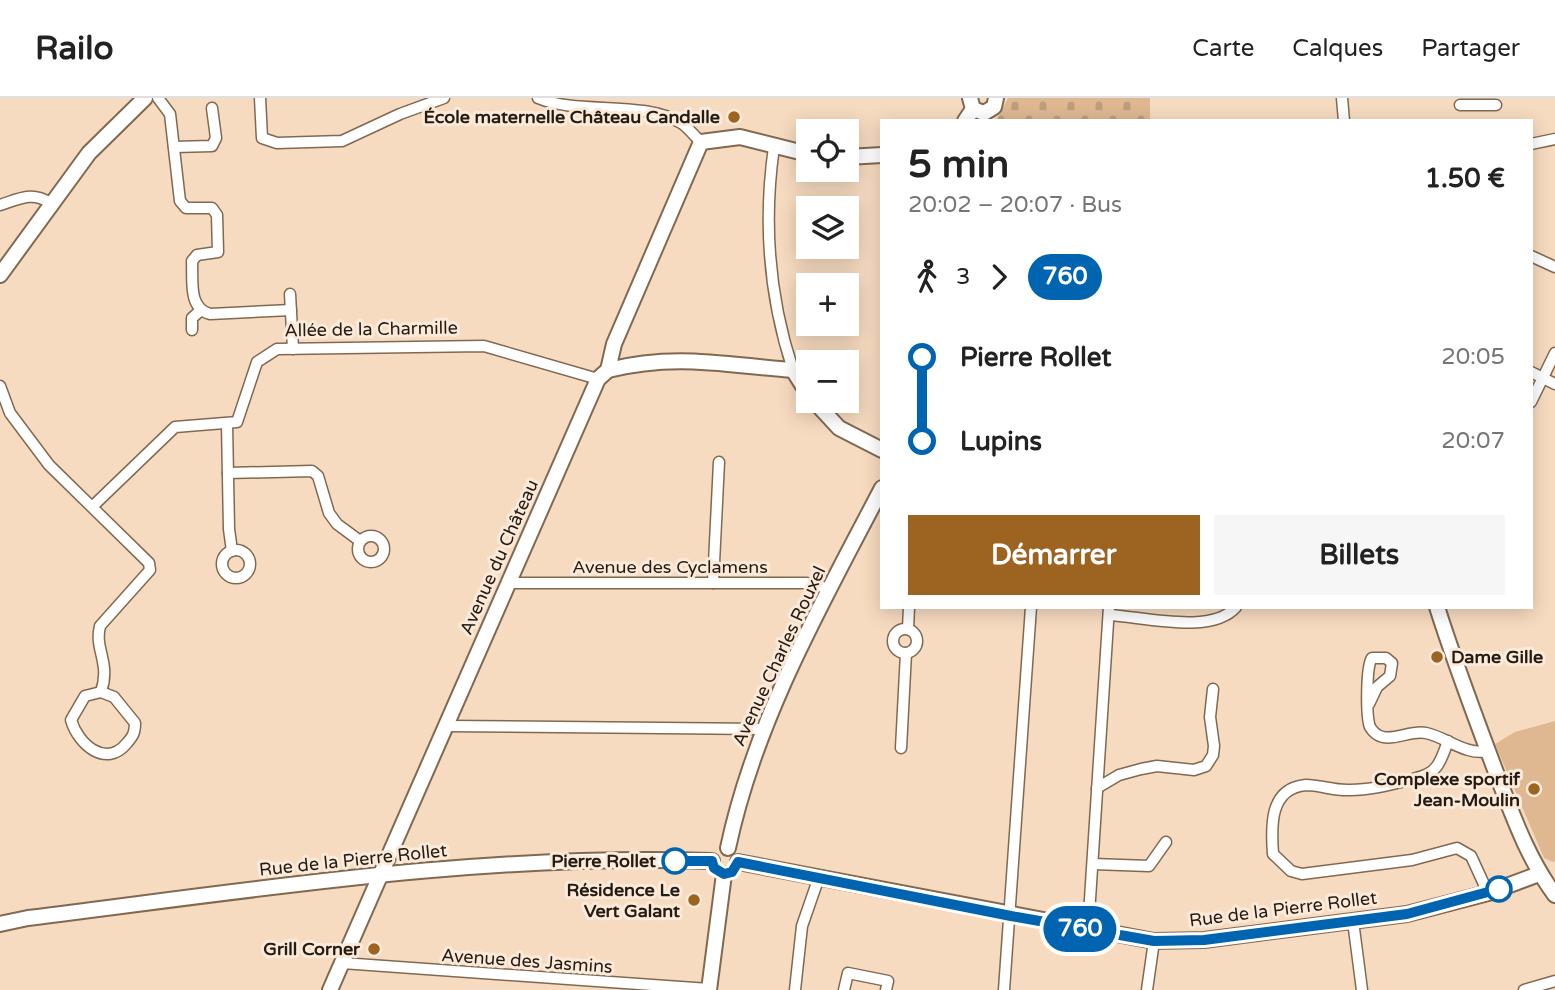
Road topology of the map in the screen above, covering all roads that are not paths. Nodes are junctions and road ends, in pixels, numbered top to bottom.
1 (145, 98) edge
2 (158, 98) edge
3 (260, 98) edge
4 (444, 98) edge
5 (538, 98) edge
6 (996, 98) edge
7 (1342, 98) edge
8 (1483, 102) edge
9 (1460, 105) dead end
10 (1496, 106) dead end
11 (212, 108) dead end
12 (975, 112) edge
13 (1344, 119) edge
14 (1555, 139) edge
15 (701, 142) junction
16 (1533, 144) edge
17 (174, 147) junction
18 (774, 147) junction
19 (796, 152) edge
20 (880, 155) edge
21 (859, 156) edge
22 (50, 203) junction
23 (0, 205) edge
24 (1533, 257) edge
25 (1555, 267) edge
26 (0, 275) edge
27 (290, 294) dead end
28 (291, 310) junction
29 (200, 311) junction
30 (192, 330) dead end
31 (293, 349) junction
32 (1555, 353) edge
33 (793, 370) junction
34 (1533, 373) edge
35 (603, 375) junction
36 (796, 375) edge
37 (1543, 378) junction
38 (1555, 384) edge
39 (0, 386) edge
40 (1533, 398) edge
41 (825, 413) edge
42 (227, 424) junction
43 (880, 449) edge
44 (719, 462) dead end
45 (228, 473) junction
46 (94, 505) junction
47 (877, 509) edge
48 (360, 541) dead end
49 (232, 551) dead end
50 (508, 583) junction
51 (713, 583) junction
52 (831, 589) junction
53 (909, 609) edge
54 (1031, 609) edge
55 (1234, 609) edge
56 (1438, 609) edge
57 (1109, 611) edge
58 (908, 629) junction
59 (906, 653) junction
60 (1213, 689) dead end
61 (101, 692) junction
62 (1369, 704) dead end
63 (446, 726) junction
64 (763, 729) junction
65 (1448, 741) junction
66 (901, 748) dead end
67 (1488, 751) junction
68 (1097, 788) junction
69 (1166, 842) dead end
70 (728, 848) junction
71 (712, 861) junction
72 (738, 862) junction
73 (1093, 864) junction
74 (724, 874) junction
75 (1539, 874) junction
76 (380, 876) junction
77 (819, 877) junction
78 (1488, 893) junction
79 (1555, 895) edge
80 (1011, 916) junction
81 (1353, 921) junction
82 (0, 925) edge
83 (1088, 930) junction
84 (1154, 941) junction
85 (342, 963) junction
86 (1555, 981) edge
87 (330, 990) edge
88 (709, 990) edge
89 (797, 990) edge
90 (844, 990) edge
91 (886, 990) edge
92 (1004, 990) edge
93 (1147, 990) edge
94 (1362, 990) edge
95 (1524, 990) edge

1 - 22 street
2 - 17 street
3 - 4 street
5 - 15 street
6 - 12 street
7 - 13 street
8 - 9 street
8 - 10 street
11 - 17 street
14 - 16 street
15 - 18 street
15 - 35 street, Avenue du Château
17 - 29 street
18 - 19 street
18 - 33 street
20 - 21 street
22 - 23 street
22 - 26 street
24 - 25 street
27 - 28 street
28 - 29 street
28 - 31 street
29 - 30 street
31 - 35 street, Allée de la Charmille
31 - 42 street, Allée de la Charmille
32 - 37 street
33 - 35 street, Allée de la Charmille
33 - 36 street
34 - 37 street
35 - 50 street, Avenue du Château
37 - 38 street
37 - 40 street
39 - 46 street
41 - 43 street
42 - 45 street
42 - 46 street
44 - 51 street
45 - 48 street
45 - 49 street
46 - 61 street
47 - 52 street, Avenue Charles Rouxel
50 - 51 street, Avenue des Cyclamens
50 - 63 street, Avenue du Château
51 - 52 street, Avenue des Cyclamens
52 - 64 street, Avenue Charles Rouxel
53 - 58 street
54 - 80 street
55 - 57 street
56 - 67 street
57 - 68 street
58 - 59 street
58 - 59 street
59 - 66 street
60 - 68 street
61 - 61 street
62 - 65 street
63 - 64 street
63 - 76 street, Avenue du Château
64 - 70 street, Avenue Charles Rouxel
65 - 67 street
65 - 78 street
67 - 75 street
68 - 73 street
69 - 73 street
70 - 71 street
70 - 72 street
71 - 74 street
71 - 76 street, Rue de la Pierre Rollet
72 - 74 street
72 - 77 street, Rue de la Pierre Rollet
73 - 83 street
74 - 88 street
75 - 78 street, Rue de la Pierre Rollet
75 - 79 street
76 - 82 street, Rue de la Pierre Rollet
76 - 85 street, Avenue du Château
77 - 80 street, Rue de la Pierre Rollet
77 - 89 street
78 - 81 street, Rue de la Pierre Rollet
80 - 83 street, Rue de la Pierre Rollet
80 - 92 street
81 - 84 street, Rue de la Pierre Rollet
81 - 94 street
83 - 84 street, Rue de la Pierre Rollet
84 - 93 street
85 - 87 street, Avenue du Château
85 - 88 street, Avenue des Jasmins
86 - 95 street
90 - 91 street

